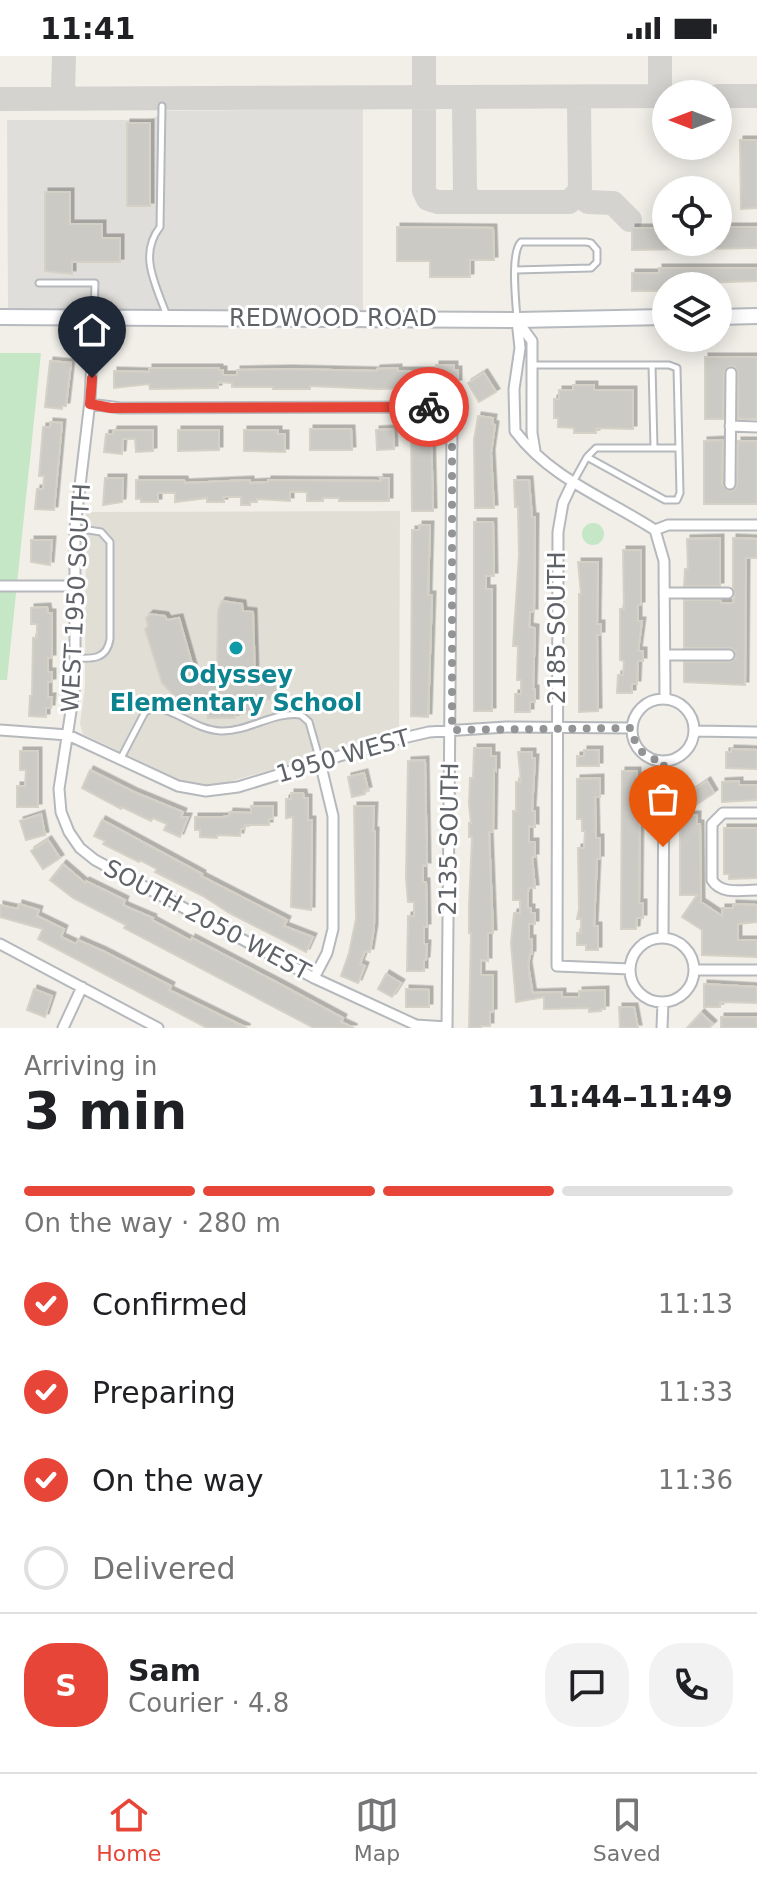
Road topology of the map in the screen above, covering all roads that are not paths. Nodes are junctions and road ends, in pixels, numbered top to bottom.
1 (162, 106) dead end
2 (516, 270) junction
3 (39, 283) dead end
4 (757, 316) edge
5 (0, 317) edge
6 (94, 317) junction
7 (167, 317) junction
8 (652, 317) edge
9 (732, 317) edge
10 (517, 320) junction
11 (532, 365) junction
12 (652, 365) junction
13 (731, 373) dead end
14 (90, 404) junction
15 (730, 426) junction
16 (757, 427) edge
17 (654, 448) junction
18 (679, 448) junction
19 (535, 451) junction
20 (587, 457) junction
21 (572, 484) junction
22 (730, 484) dead end
23 (757, 525) edge
24 (75, 528) junction
25 (655, 530) junction
26 (0, 586) edge
27 (75, 586) junction
28 (664, 593) junction
29 (728, 593) dead end
30 (665, 655) junction
31 (729, 655) dead end
32 (75, 658) junction
33 (665, 698) junction
34 (557, 728) junction
35 (632, 728) junction
36 (0, 730) edge
37 (452, 730) junction
38 (695, 731) junction
39 (757, 732) edge
40 (68, 735) junction
41 (121, 758) junction
42 (664, 761) junction
43 (320, 762) junction
44 (757, 813) edge
45 (757, 890) edge
46 (663, 938) junction
47 (0, 944) edge
48 (630, 969) junction
49 (695, 970) junction
50 (757, 970) edge
51 (314, 978) junction
52 (82, 987) junction
53 (663, 1002) junction
54 (447, 1027) edge
55 (63, 1028) edge
56 (158, 1028) edge
57 (662, 1028) edge

1 - 7 lane
2 - 2 lane
2 - 10 lane
3 - 6 lane
4 - 9 main road
5 - 6 main road, REDWOOD ROAD
6 - 7 main road, REDWOOD ROAD
6 - 14 street, WEST 1950 SOUTH
7 - 10 main road, REDWOOD ROAD
8 - 10 main road, REDWOOD ROAD
10 - 11 street
10 - 19 street
11 - 12 lane
11 - 19 street
12 - 17 lane
12 - 18 lane
13 - 15 street
14 - 24 street, WEST 1950 SOUTH
14 - 37 street, 2135 SOUTH
15 - 16 street
15 - 22 street
17 - 18 lane
17 - 20 lane
18 - 20 lane
19 - 21 street
20 - 21 lane
21 - 25 street
21 - 34 street, 2185 SOUTH
23 - 25 street
24 - 27 street, WEST 1950 SOUTH
24 - 32 lane
25 - 28 street
26 - 27 street
27 - 32 street, WEST 1950 SOUTH
28 - 29 street
28 - 30 street
30 - 31 street
30 - 33 street
32 - 40 street, WEST 1950 SOUTH
33 - 35 street
33 - 38 street
34 - 35 street, 1950 WEST
34 - 37 street, 1950 WEST
34 - 48 street, 2185 SOUTH
35 - 42 street
36 - 40 street, 1950 WEST
37 - 43 street, 1950 WEST
37 - 54 street, 2135 SOUTH
38 - 39 street
38 - 42 street
40 - 41 street, 1950 WEST
40 - 51 street, SOUTH 2050 WEST
41 - 43 street, 1950 WEST
41 - 43 lane
42 - 46 street
43 - 51 street
44 - 45 street
46 - 48 street
46 - 49 street
47 - 52 street
48 - 53 street
49 - 50 street
49 - 53 street
51 - 54 street, SOUTH 2050 WEST
52 - 55 street
52 - 56 street
53 - 57 street

